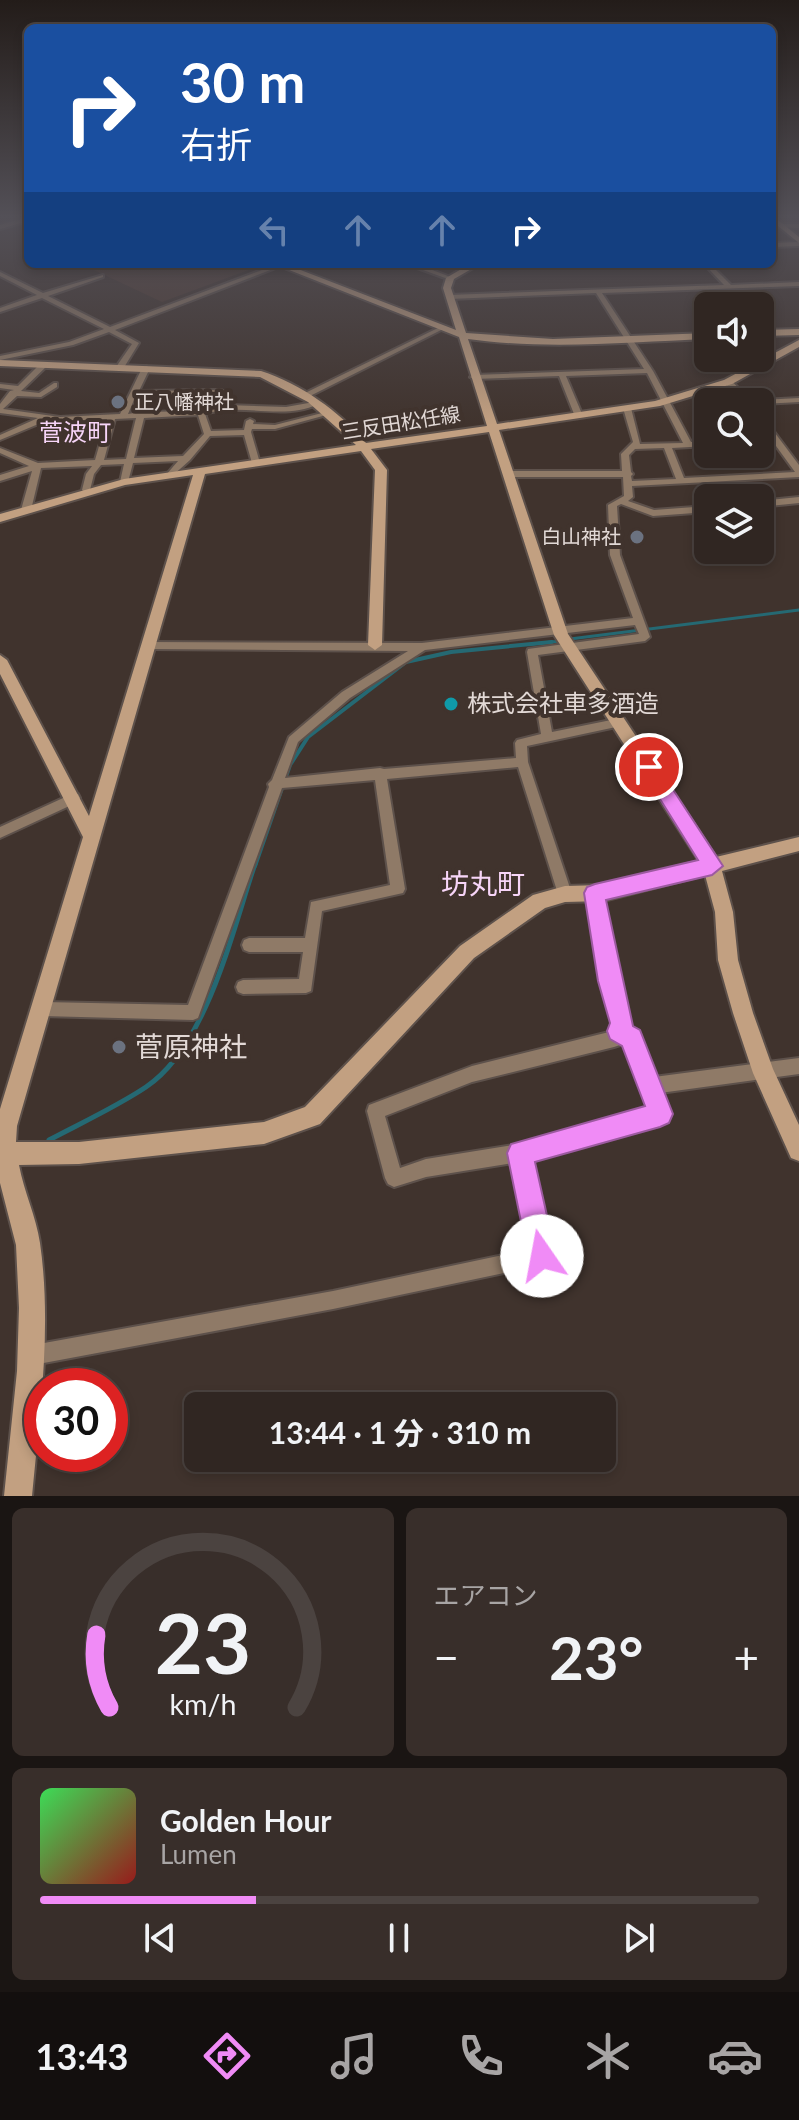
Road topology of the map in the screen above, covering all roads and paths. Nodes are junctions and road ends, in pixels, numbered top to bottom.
1 (23, 285) edge
2 (75, 285) edge
3 (225, 285) edge
4 (335, 285) edge
5 (448, 285) edge
6 (728, 285) edge
7 (780, 285) edge
8 (730, 287) junction
9 (598, 292) junction
10 (45, 295) junction
11 (449, 297) junction
12 (0, 310) edge
13 (444, 327) junction
14 (109, 328) junction
15 (799, 332) edge
16 (774, 333) edge
17 (461, 335) junction
18 (694, 337) edge
19 (628, 339) junction
20 (799, 343) edge
21 (0, 361) edge
22 (44, 365) junction
23 (120, 367) junction
24 (146, 368) junction
25 (225, 371) junction
26 (649, 371) junction
27 (562, 374) junction
28 (474, 377) junction
29 (728, 382) junction
30 (54, 385) dead end
31 (0, 386) edge
32 (734, 388) edge
33 (15, 390) junction
34 (178, 392) junction
35 (221, 392) junction
36 (135, 393) junction
37 (41, 395) junction
38 (305, 395) junction
39 (799, 400) edge
40 (774, 401) edge
41 (664, 402) junction
42 (314, 404) junction
43 (217, 408) junction
44 (627, 408) junction
45 (0, 409) edge
46 (23, 411) junction
47 (254, 411) junction
48 (172, 413) junction
49 (201, 413) junction
50 (141, 414) junction
51 (326, 414) junction
52 (578, 414) junction
53 (123, 415) junction
54 (112, 416) junction
55 (49, 417) junction
56 (490, 428) junction
57 (248, 429) junction
58 (208, 434) junction
59 (0, 438) edge
60 (774, 438) edge
61 (774, 443) edge
62 (778, 443) junction
63 (688, 445) junction
64 (694, 445) edge
65 (366, 446) junction
66 (631, 447) junction
67 (668, 448) junction
68 (0, 450) edge
69 (130, 460) junction
70 (99, 462) junction
71 (256, 463) junction
72 (193, 464) junction
73 (37, 466) junction
74 (797, 468) edge
75 (507, 474) junction
76 (170, 475) junction
77 (0, 478) edge
78 (629, 479) junction
79 (680, 479) junction
80 (124, 482) junction
81 (86, 490) junction
82 (799, 500) edge
83 (621, 501) junction
84 (774, 503) edge
85 (26, 510) junction
86 (694, 510) edge
87 (0, 518) edge
88 (641, 626) junction
89 (563, 639) junction
90 (149, 645) junction
91 (375, 645) junction
92 (422, 647) junction
93 (0, 660) edge
94 (616, 723) junction
95 (547, 737) junction
96 (522, 762) junction
97 (380, 773) junction
98 (281, 783) junction
99 (74, 798) junction
100 (0, 833) edge
101 (90, 834) junction
102 (799, 844) edge
103 (712, 866) junction
104 (595, 893) junction
105 (565, 894) junction
106 (249, 945) dead end
107 (310, 945) junction
108 (243, 987) dead end
109 (43, 1009) junction
110 (619, 1031) junction
111 (799, 1066) edge
112 (764, 1073) junction
113 (650, 1086) junction
114 (799, 1150) edge
115 (520, 1153) junction
116 (1, 1154) edge
117 (33, 1355) junction
118 (18, 1496) edge

1 - 10 street
2 - 10 street
3 - 14 street
4 - 13 street
5 - 11 street
6 - 8 street
7 - 8 street
8 - 9 street
9 - 11 street
9 - 19 street
10 - 12 street
10 - 14 street
11 - 17 street
13 - 17 street
13 - 38 street
14 - 21 street
14 - 23 street
15 - 16 street
17 - 19 street
17 - 28 street
18 - 19 street
19 - 26 street
20 - 29 street, 三反田松任線
21 - 22 street
22 - 23 street
22 - 33 street
23 - 24 street
24 - 25 street
24 - 36 street
25 - 35 street
25 - 38 street
26 - 27 street
26 - 41 street
27 - 28 street
27 - 52 street
28 - 56 street
29 - 32 street
29 - 41 street, 三反田松任線
30 - 37 street
31 - 33 street
33 - 37 street
33 - 45 street
34 - 35 street
34 - 36 street
34 - 48 street
35 - 43 street
36 - 53 street
37 - 46 street
38 - 42 street
39 - 40 street
41 - 44 street, 三反田松任線
41 - 63 street
42 - 47 street
42 - 51 street
43 - 47 street
43 - 49 street
44 - 52 street, 三反田松任線
44 - 66 street
45 - 46 street
46 - 55 street
47 - 57 street
48 - 49 street
48 - 50 street
49 - 58 street
50 - 53 street
50 - 69 street
51 - 57 street
51 - 65 street
52 - 56 street, 三反田松任線
53 - 54 street
54 - 55 street
54 - 70 street
55 - 59 street
56 - 65 street, 三反田松任線
56 - 75 street
57 - 58 street
57 - 71 street
58 - 72 street
60 - 62 street
61 - 62 street
62 - 74 street
63 - 64 street
63 - 67 street
65 - 71 street, 三反田松任線
65 - 91 street
66 - 67 street
66 - 78 street
67 - 79 street
68 - 73 street
69 - 70 street
69 - 72 street
69 - 80 street
70 - 73 street
70 - 81 street
71 - 72 street, 三反田松任線
72 - 76 street, 三反田松任線
72 - 76 street
72 - 90 street
73 - 77 street
73 - 85 street
74 - 79 street
75 - 78 street
75 - 89 street
76 - 80 street, 三反田松任線
78 - 79 street
78 - 83 street
80 - 81 street, 三反田松任線
81 - 85 street, 三反田松任線
82 - 84 street
83 - 86 street
83 - 88 street
85 - 87 street, 三反田松任線
88 - 89 street
88 - 89 street
89 - 92 street
89 - 94 street
89 - 95 street
90 - 91 street
90 - 101 street
91 - 92 street
92 - 98 street
93 - 99 street
94 - 95 street
94 - 103 street
95 - 96 street
96 - 97 street
96 - 105 street
97 - 98 street
97 - 107 street
98 - 109 street
99 - 100 street
99 - 101 street
101 - 109 street
102 - 103 street
103 - 104 street
103 - 112 street
104 - 105 street
104 - 110 street
105 - 116 street
106 - 107 street
107 - 108 street
109 - 116 street
110 - 113 street
110 - 115 street
111 - 112 street
112 - 113 street
112 - 114 street
113 - 115 street
115 - 117 street
116 - 117 street
117 - 118 street

